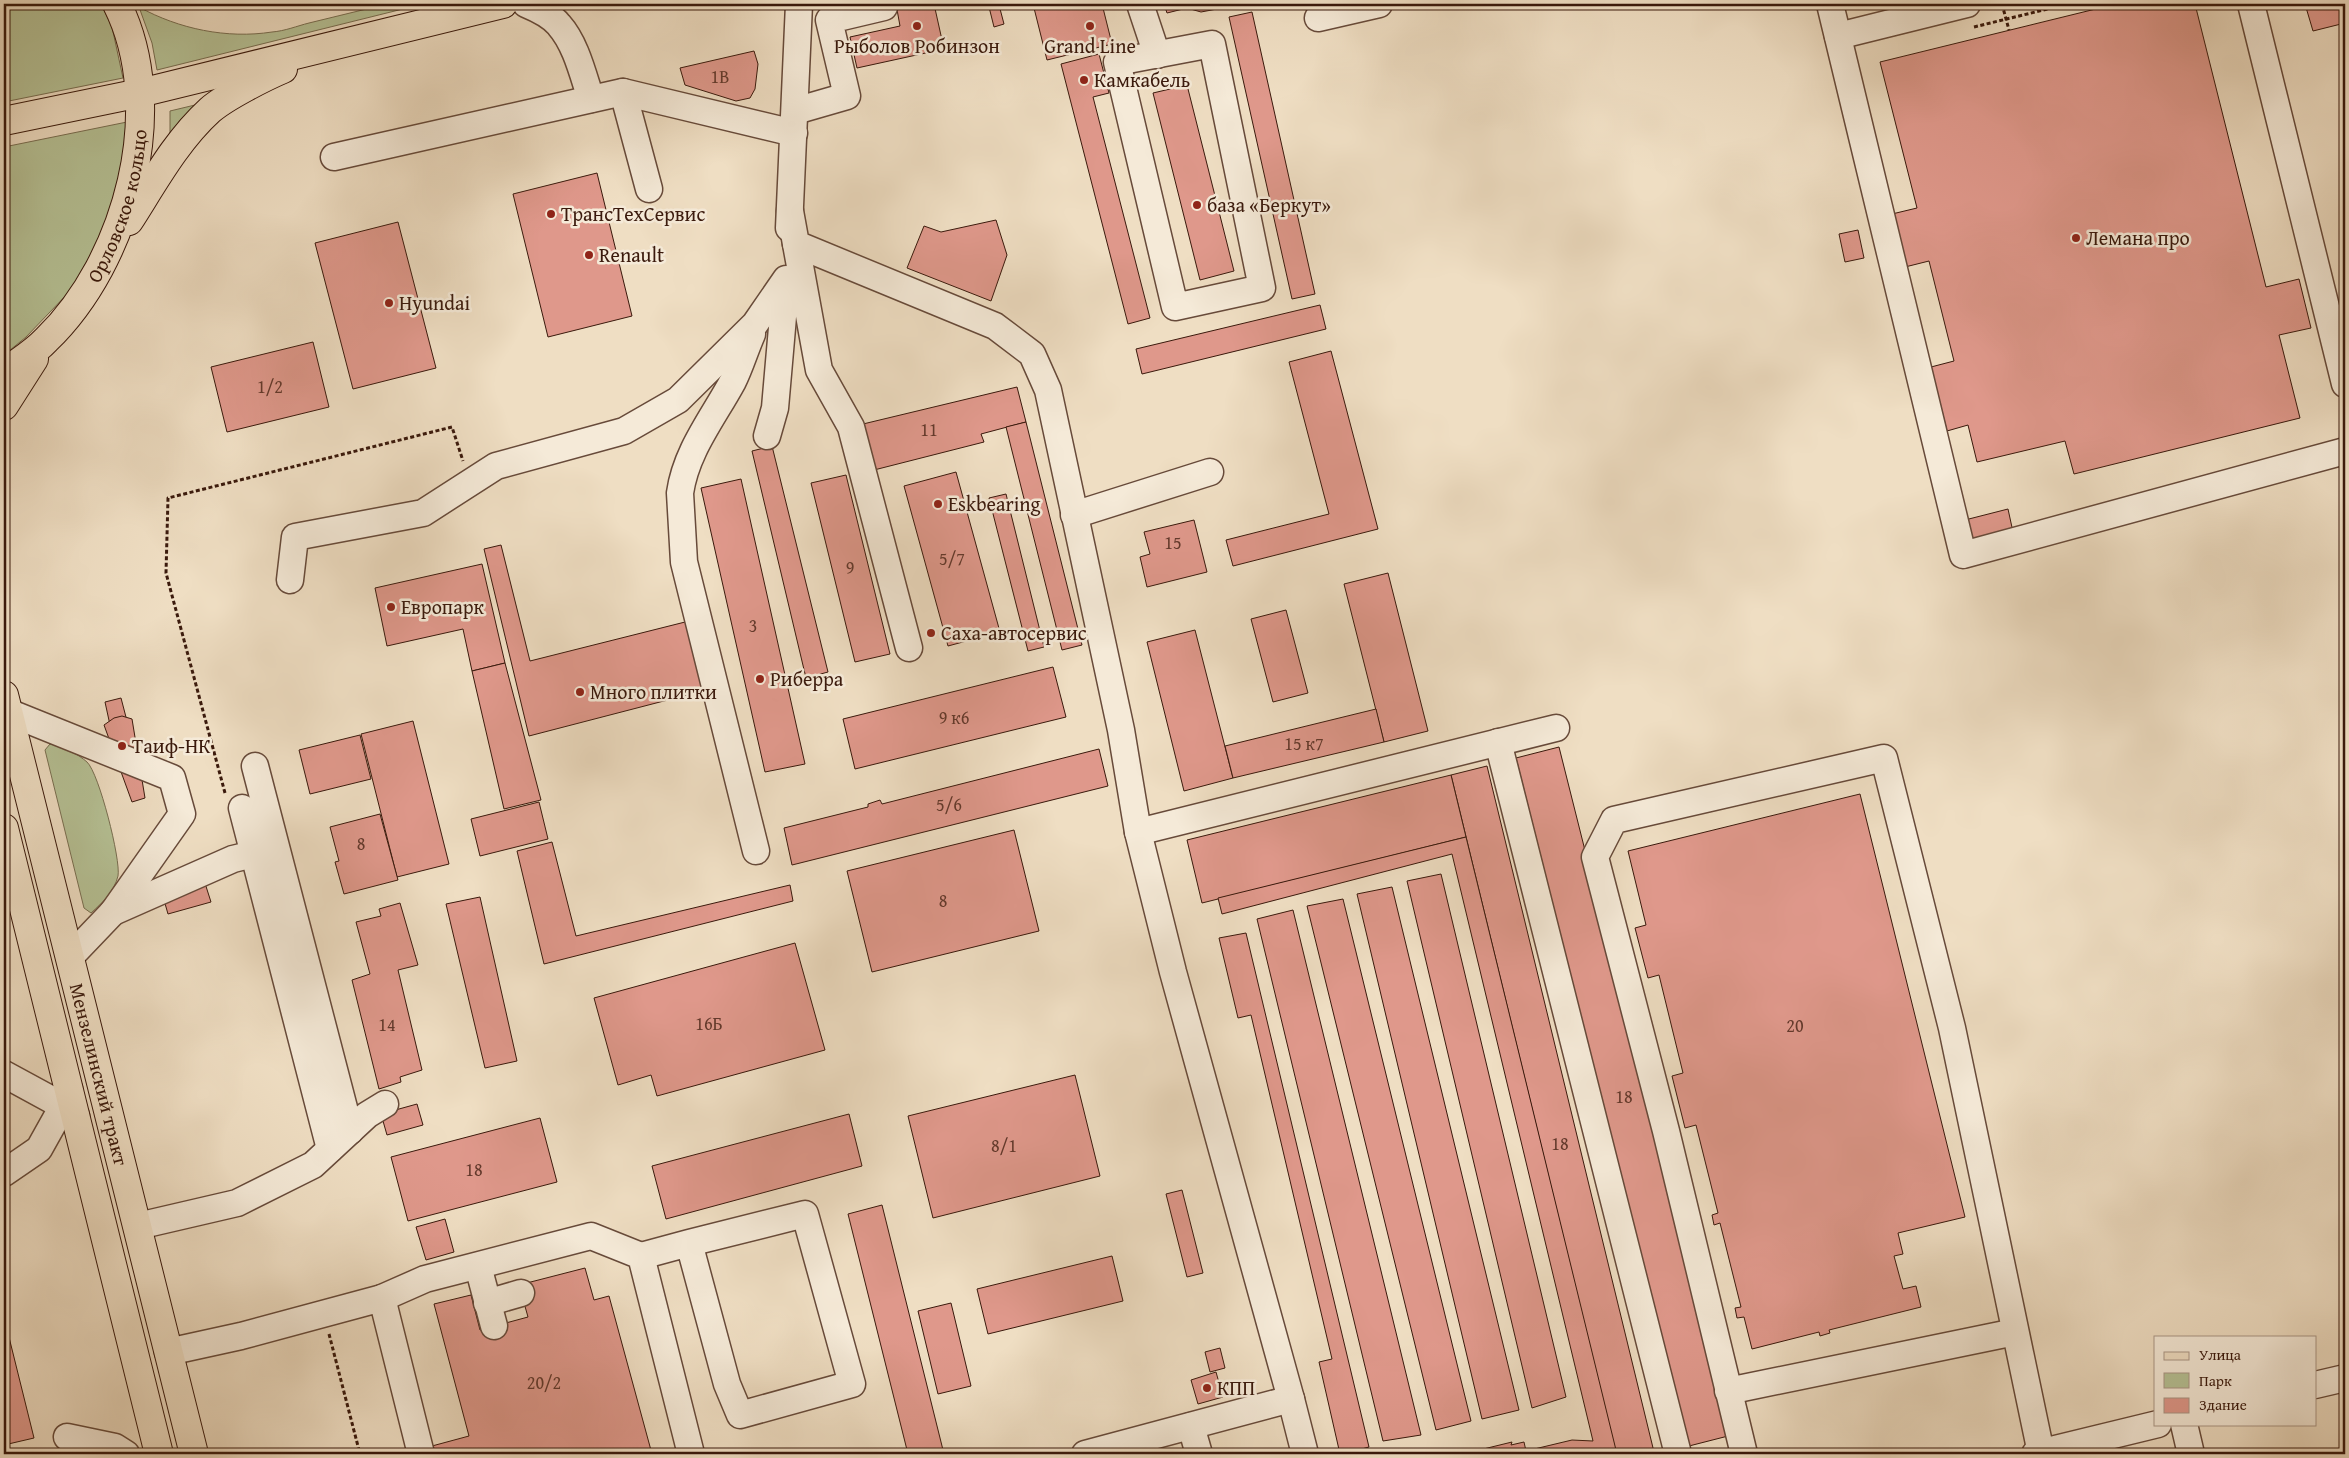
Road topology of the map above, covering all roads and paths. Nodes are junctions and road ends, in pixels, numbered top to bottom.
1 (118, 4) edge
2 (503, 4) edge
3 (526, 4) edge
4 (799, 4) edge
5 (1140, 4) edge
6 (1379, 4) edge
7 (1830, 4) edge
8 (1967, 4) edge
9 (2002, 4) edge
10 (2251, 4) edge
11 (884, 7) dead end
12 (1318, 18) dead end
13 (2009, 30) dead end
14 (1838, 36) junction
15 (342, 44) junction
16 (1157, 55) junction
17 (623, 92) junction
18 (140, 93) junction
19 (591, 99) junction
20 (4, 121) edge
21 (794, 122) junction
22 (334, 157) dead end
23 (649, 189) dead end
24 (790, 211) junction
25 (796, 244) junction
26 (107, 253) junction
27 (786, 279) junction
28 (756, 324) junction
29 (46, 340) junction
30 (4, 373) edge
31 (2345, 384) edge
32 (4, 406) edge
33 (766, 436) dead end
34 (2345, 451) edge
35 (1210, 472) dead end
36 (470, 482) junction
37 (1074, 515) junction
38 (290, 580) dead end
39 (909, 648) dead end
40 (6, 703) edge
41 (1556, 728) dead end
42 (1498, 742) junction
43 (255, 766) dead end
44 (234, 804) joint
45 (4, 828) edge
46 (1138, 832) junction
47 (265, 851) junction
48 (756, 851) dead end
49 (113, 912) junction
50 (70, 957) junction
51 (4, 1074) edge
52 (69, 1103) junction
53 (386, 1104) dead end
54 (350, 1131) junction
55 (330, 1149) junction
56 (4, 1173) edge
57 (138, 1226) junction
58 (688, 1243) junction
59 (640, 1256) junction
60 (478, 1266) junction
61 (522, 1293) dead end
62 (382, 1298) junction
63 (324, 1313) junction
64 (2015, 1332) junction
65 (168, 1352) junction
66 (2345, 1378) edge
67 (2316, 1386) edge
68 (1728, 1391) junction
69 (1292, 1399) junction
70 (2154, 1425) edge
71 (1191, 1426) junction
72 (2184, 1426) edge
73 (66, 1437) dead end
74 (126, 1454) edge
75 (159, 1454) edge
76 (194, 1454) edge
77 (360, 1454) edge
78 (421, 1454) edge
79 (691, 1454) edge
80 (1085, 1454) edge
81 (1199, 1454) edge
82 (1305, 1454) edge
83 (1678, 1454) edge
84 (1744, 1454) edge
85 (2038, 1454) edge
86 (2191, 1454) edge

1 - 18 main road, Орловское кольцо
2 - 15 main road
3 - 19 street
4 - 21 street
5 - 16 street
6 - 12 street
7 - 14 street
8 - 14 street
9 - 13 path
10 - 31 street
11 - 21 street
14 - 34 street
15 - 18 main road
15 - 26 main road
16 - 16 street
17 - 19 street
17 - 21 street
17 - 23 street
18 - 20 main road
18 - 26 main road, Орловское кольцо
19 - 22 street
21 - 24 street
24 - 25 street
24 - 27 street
25 - 37 street
25 - 39 street
26 - 29 main road, Орловское кольцо
27 - 28 street
27 - 33 street
28 - 36 street
28 - 48 street
29 - 30 main road, Орловское кольцо
29 - 32 main road
35 - 37 street
36 - 38 street
36 - 44 path
37 - 46 street
40 - 49 street
40 - 50 main road, Мензелинский тракт
41 - 42 street
42 - 46 street
42 - 83 street
43 - 47 street
44 - 47 street
45 - 52 main road, Мензелинский тракт
46 - 69 street
47 - 49 street
47 - 54 street
47 - 55 street
49 - 50 street
50 - 57 main road, Мензелинский тракт
51 - 52 street
52 - 56 street
52 - 75 main road, Мензелинский тракт
53 - 54 street
54 - 55 street
55 - 57 street
57 - 65 main road, Мензелинский тракт
58 - 58 street
58 - 59 street
59 - 60 street
59 - 79 street
60 - 61 street
60 - 62 street
62 - 63 street
62 - 78 street
63 - 65 street
63 - 77 path
64 - 68 street
64 - 68 street
64 - 85 street
65 - 76 main road, Мензелинский тракт
66 - 67 street
68 - 84 street
69 - 71 street
69 - 82 street
70 - 85 street
71 - 80 street
71 - 81 street
72 - 86 street
73 - 74 street

